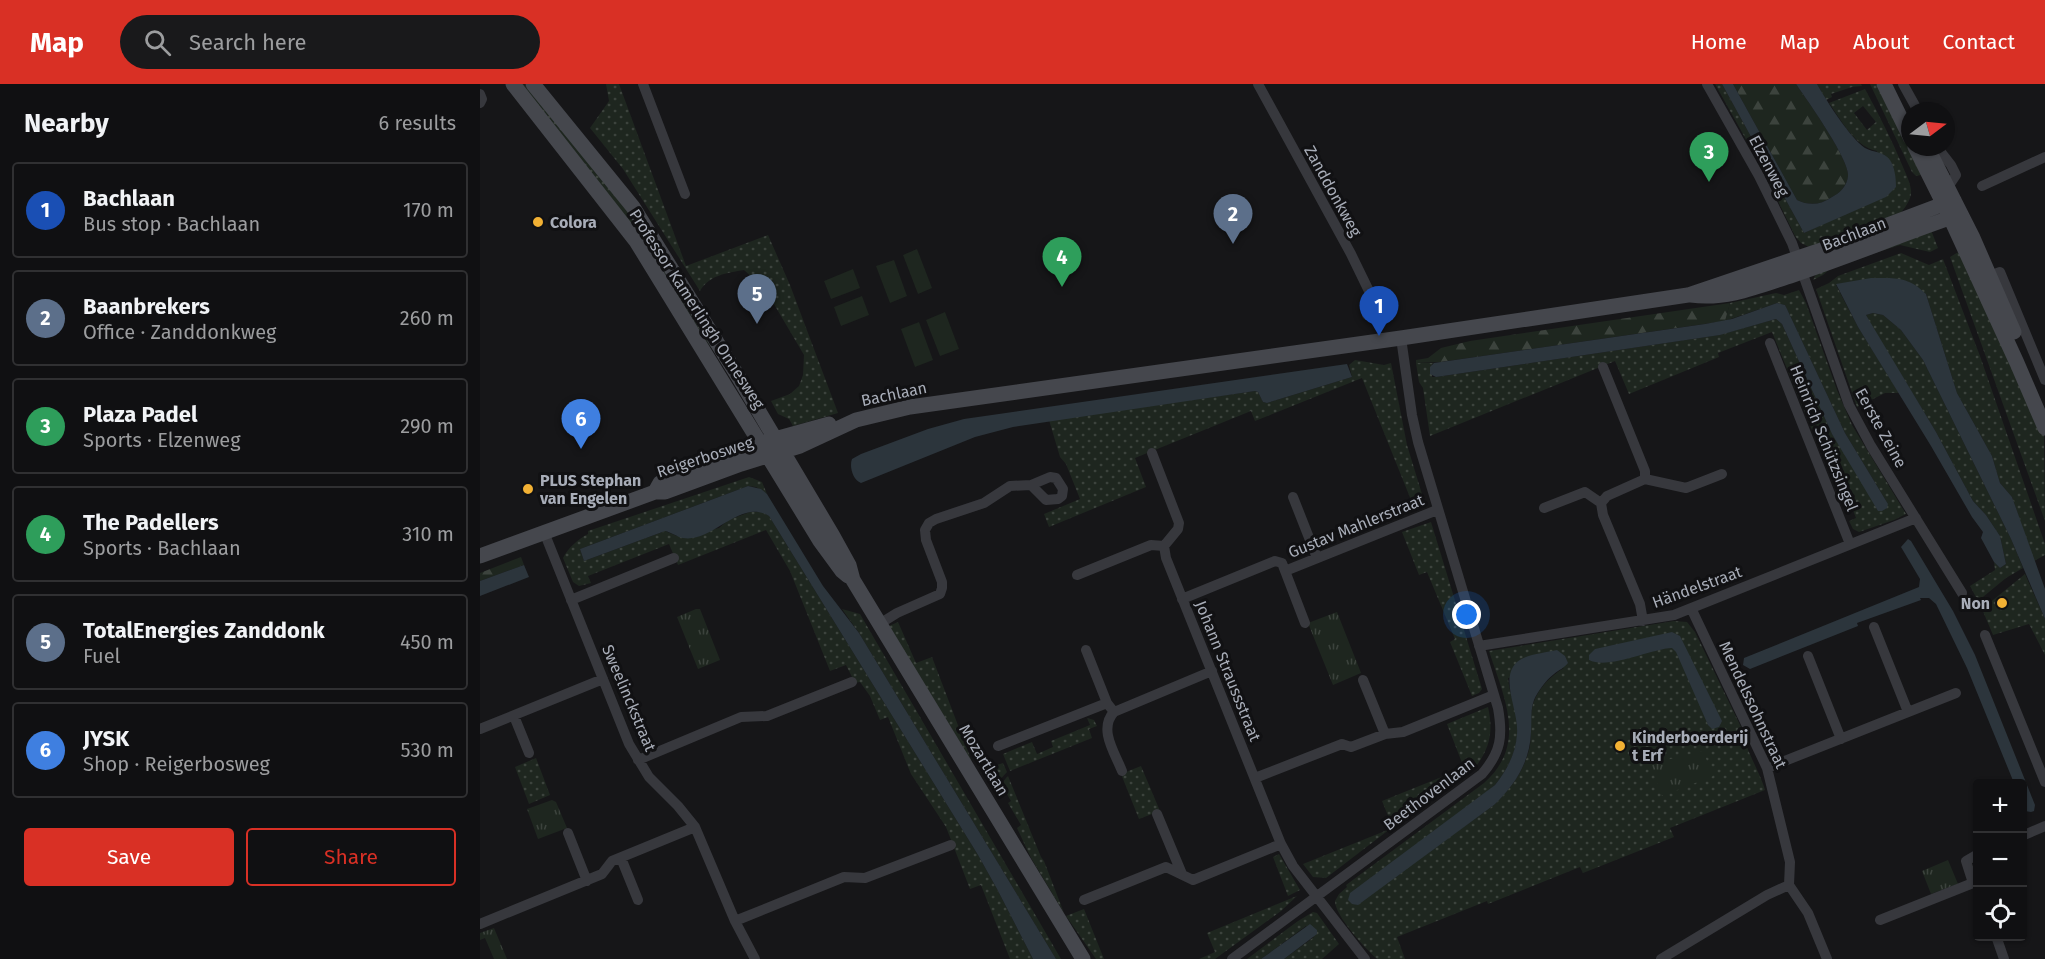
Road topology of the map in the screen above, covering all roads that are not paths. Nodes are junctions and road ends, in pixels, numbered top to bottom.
1 (513, 84) edge
2 (533, 84) edge
3 (643, 84) edge
4 (1257, 84) edge
5 (1707, 84) edge
6 (1884, 84) edge
7 (1892, 84) edge
8 (1903, 84) edge
9 (480, 94) edge
10 (1902, 102) edge
11 (1913, 102) edge
12 (480, 103) edge
13 (1901, 119) edge
14 (1921, 156) edge
15 (1931, 156) edge
16 (1944, 156) edge
17 (2045, 158) edge
18 (1982, 186) dead end
19 (685, 194) dead end
20 (1951, 204) junction
21 (1799, 265) junction
22 (1984, 278) junction
23 (1366, 315) dead end
24 (1401, 338) junction
25 (1770, 343) dead end
26 (1603, 367) dead end
27 (2045, 380) edge
28 (2045, 404) edge
29 (2045, 428) edge
30 (771, 447) junction
31 (1152, 453) dead end
32 (1722, 474) dead end
33 (1645, 479) junction
34 (1031, 484) dead end
35 (1293, 497) dead end
36 (1602, 503) junction
37 (1544, 508) dead end
38 (1437, 510) junction
39 (1916, 518) junction
40 (544, 532) junction
41 (1850, 544) junction
42 (1164, 546) junction
43 (480, 556) edge
44 (674, 558) dead end
45 (1317, 558) junction
46 (1284, 567) junction
47 (1077, 575) dead end
48 (1962, 593) dead end
49 (1182, 599) junction
50 (571, 600) junction
51 (1691, 608) junction
52 (1643, 621) junction
53 (881, 623) junction
54 (1305, 623) dead end
55 (1874, 627) dead end
56 (1985, 635) dead end
57 (1479, 646) junction
58 (1086, 650) dead end
59 (1808, 656) dead end
60 (1212, 671) junction
61 (603, 680) junction
62 (1363, 680) dead end
63 (852, 682) dead end
64 (1956, 693) dead end
65 (1494, 695) junction
66 (1110, 707) junction
67 (1908, 712) junction
68 (514, 716) junction
69 (480, 729) edge
70 (1385, 734) junction
71 (1841, 739) junction
72 (998, 746) dead end
73 (529, 753) dead end
74 (638, 760) junction
75 (1767, 768) junction
76 (1122, 771) dead end
77 (1255, 778) junction
78 (2045, 782) edge
79 (1157, 814) dead end
80 (2045, 826) edge
81 (696, 827) junction
82 (568, 833) dead end
83 (2027, 834) edge
84 (951, 844) dead end
85 (1281, 844) junction
86 (1973, 857) edge
87 (621, 858) junction
88 (1182, 874) junction
89 (587, 881) junction
90 (1973, 882) edge
91 (1789, 885) junction
92 (1973, 889) edge
93 (1317, 896) junction
94 (638, 900) dead end
95 (1084, 900) dead end
96 (1880, 920) dead end
97 (735, 921) junction
98 (480, 924) edge
99 (1997, 941) edge
100 (755, 959) edge
101 (1083, 959) edge
102 (1232, 959) edge
103 (1365, 959) edge
104 (1661, 959) edge
105 (1827, 959) edge
106 (2004, 959) edge

1 - 30 main road, Professor Kamerlingh Onnesweg
2 - 30 main road, Professor Kamerlingh Onnesweg
3 - 19 street
4 - 23 street, Zanddonkweg
5 - 21 street, Elzenweg
6 - 13 main road
7 - 10 main road
8 - 11 street
9 - 12 street
14 - 20 main road
15 - 20 main road
16 - 20 street
17 - 18 street
20 - 21 main road, Bachlaan
20 - 22 main road
21 - 24 main road, Bachlaan
21 - 39 street, Eerste Zeine
22 - 27 street
22 - 28 main road
22 - 29 main road
24 - 30 main road, Bachlaan
24 - 38 street, Beethovenlaan
25 - 41 street, Heinrich Schützsingel
26 - 33 street
30 - 40 main road, Reigerbosweg
30 - 53 main road, Mozartlaan
31 - 42 street
32 - 33 street
33 - 36 street
34 - 53 street
35 - 45 street
36 - 37 street
36 - 52 street
38 - 45 street, Gustav Mahlerstraat
38 - 57 street, Beethovenlaan
39 - 41 street, Händelstraat
39 - 48 street, Eerste Zeine
40 - 43 main road, Reigerbosweg
40 - 50 street, Sweelinckstraat
41 - 51 street, Händelstraat
42 - 47 street
42 - 49 street, Johann Straussstraat
44 - 50 street
45 - 46 street, Gustav Mahlerstraat
46 - 49 street, Gustav Mahlerstraat
46 - 54 street
49 - 60 street, Johann Straussstraat
50 - 61 street, Sweelinckstraat
51 - 52 street, Händelstraat
51 - 75 street, Mendelssohnstraat
52 - 57 street, Händelstraat
53 - 101 main road, Mozartlaan
55 - 67 street
56 - 78 street
57 - 65 street, Beethovenlaan
58 - 66 street
59 - 71 street
60 - 66 street
60 - 77 street, Johann Straussstraat
61 - 68 street
61 - 74 street, Sweelinckstraat
62 - 70 street
63 - 74 street
64 - 67 street
65 - 70 street
65 - 93 street, Beethovenlaan
66 - 72 street
66 - 76 street
67 - 71 street
68 - 69 street
68 - 73 street
70 - 77 street
71 - 75 street
74 - 81 street, Sweelinckstraat
75 - 91 street, Mendelssohnstraat
77 - 85 street, Johann Straussstraat
79 - 88 street
80 - 83 street
81 - 87 street
81 - 97 street, Sweelinckstraat
82 - 89 street
84 - 97 street
85 - 88 street
85 - 93 street, Johann Straussstraat
86 - 90 street
87 - 89 street
87 - 94 street
88 - 95 street
89 - 98 street
91 - 104 street
91 - 105 street
92 - 96 street
93 - 102 street, Beethovenlaan
93 - 103 street
97 - 100 street, Sweelinckstraat
99 - 106 street

